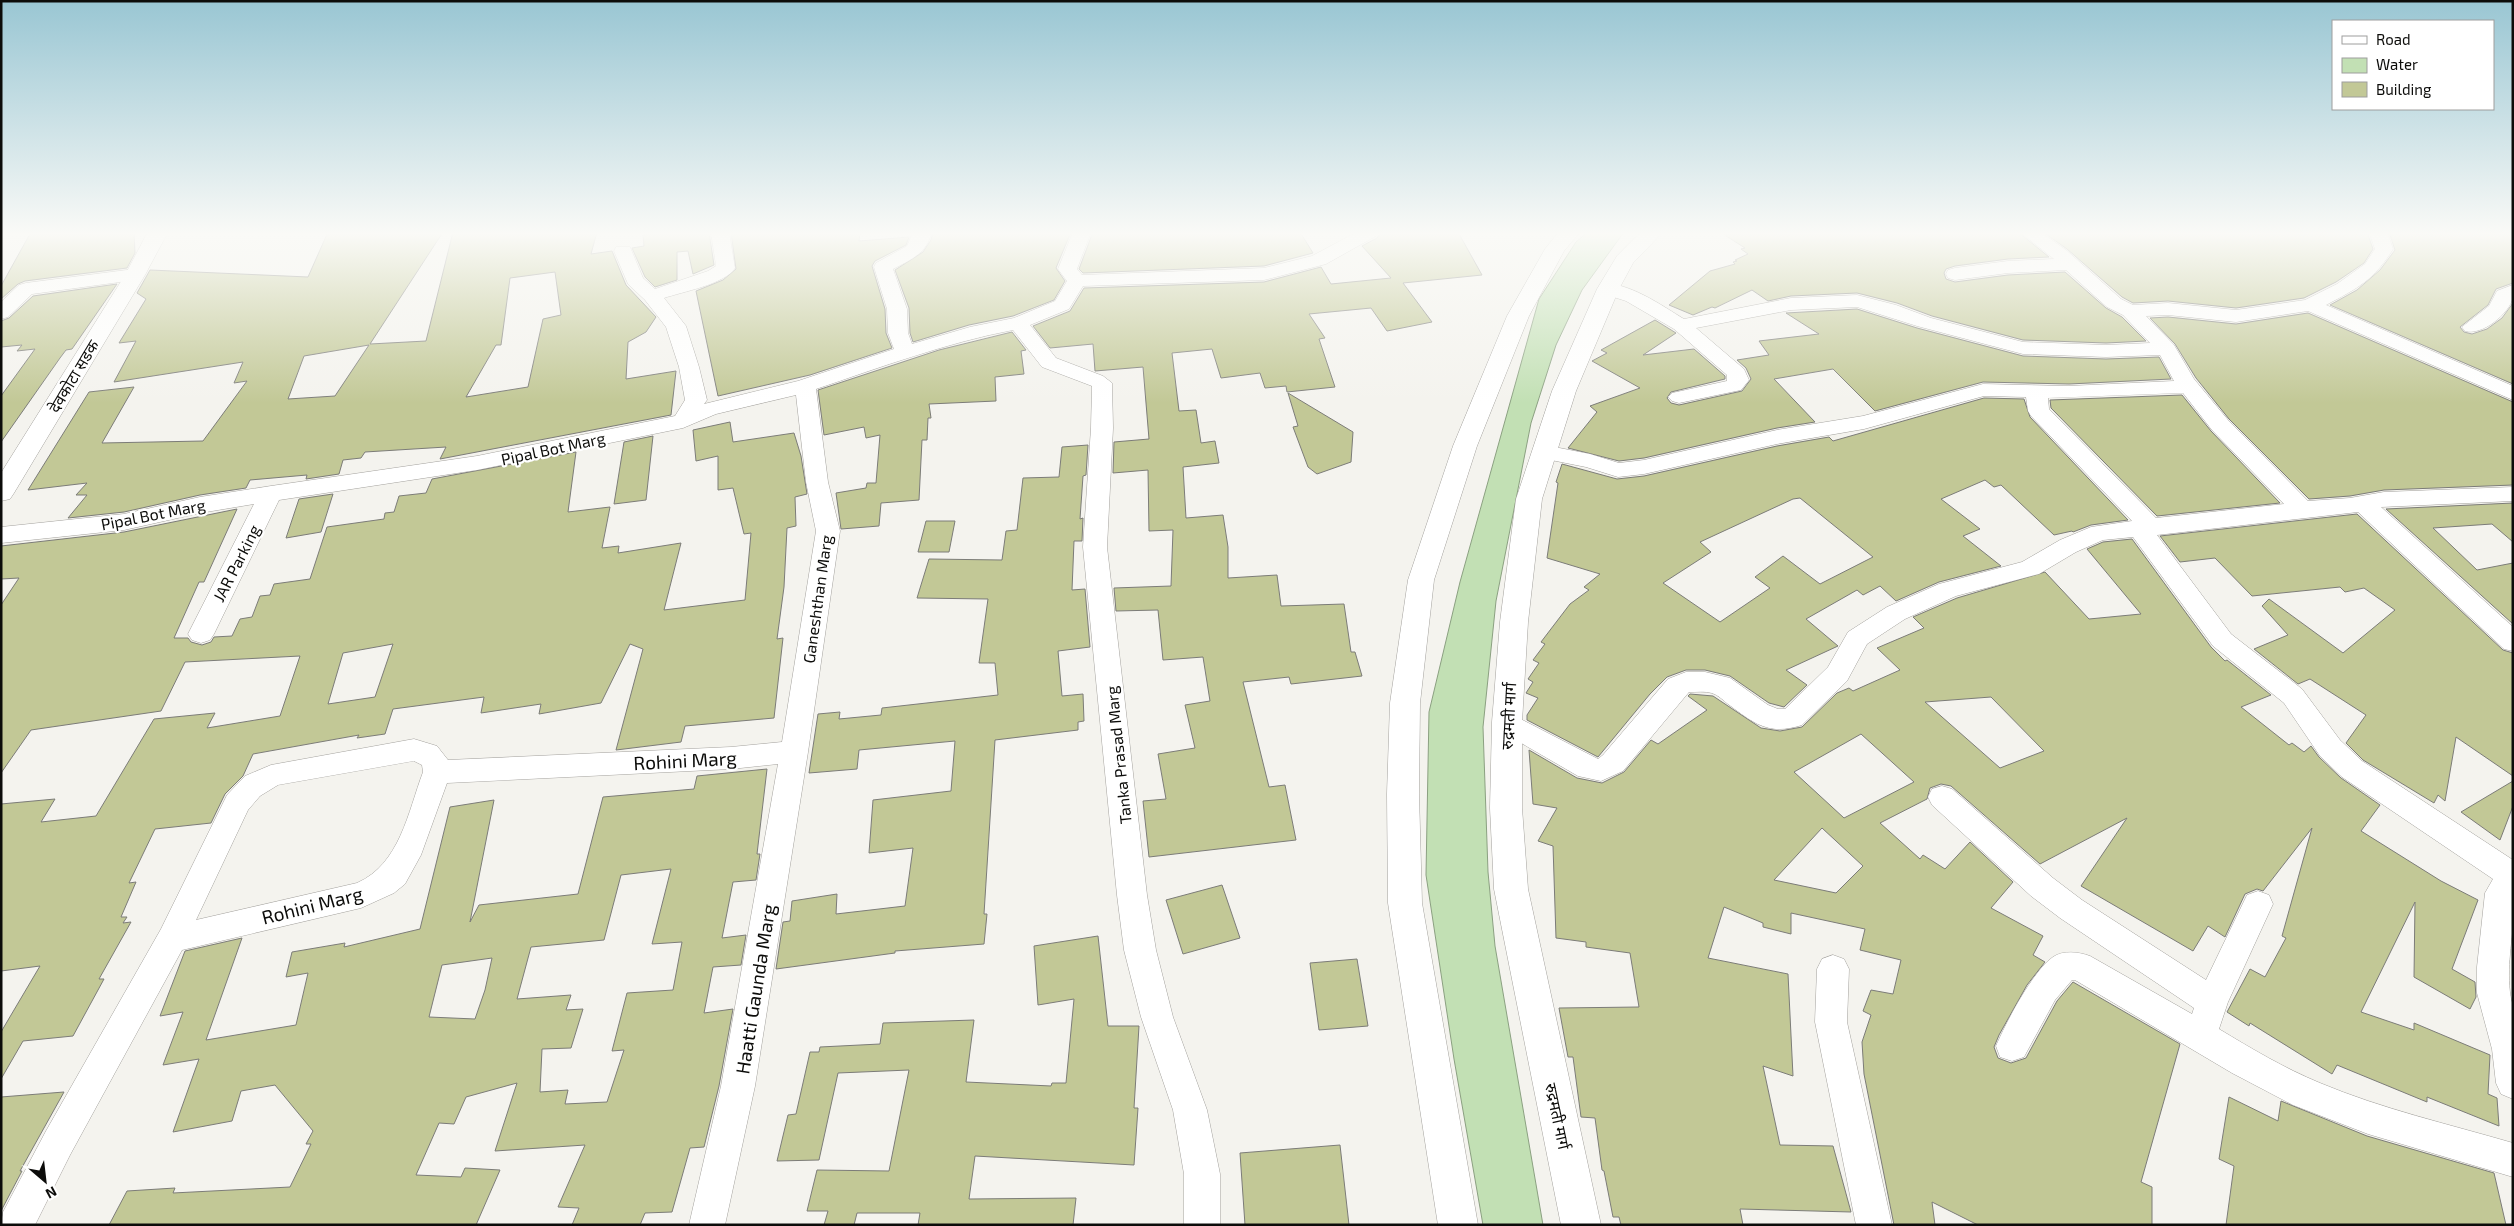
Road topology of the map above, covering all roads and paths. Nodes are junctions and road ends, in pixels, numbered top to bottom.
1 (26, 289) edge
2 (126, 289) edge
3 (645, 289) edge
4 (672, 289) edge
5 (890, 289) edge
6 (1073, 289) edge
7 (1533, 289) edge
8 (1608, 289) joint
9 (2098, 289) edge
10 (2342, 289) edge
11 (2513, 291) edge
12 (652, 296) junction
13 (2310, 305) junction
14 (2130, 311) junction
15 (1, 313) edge
16 (1019, 323) junction
17 (1681, 325) junction
18 (2472, 327) dead end
19 (2167, 349) junction
20 (905, 352) junction
21 (805, 386) junction
22 (2190, 386) junction
23 (2036, 391) junction
24 (2513, 394) edge
25 (1679, 397) dead end
26 (683, 422) junction
27 (1544, 452) junction
28 (1, 493) edge
29 (271, 493) junction
30 (2513, 494) edge
31 (2362, 503) junction
32 (2302, 509) junction
33 (2146, 529) junction
34 (1, 535) edge
35 (201, 634) dead end
36 (2513, 642) edge
37 (1507, 722) junction
38 (794, 752) junction
39 (437, 772) junction
40 (1942, 797) dead end
41 (2513, 876) edge
42 (2513, 884) edge
43 (2258, 904) dead end
44 (172, 939) junction
45 (1832, 969) dead end
46 (2212, 1002) junction
47 (2200, 1036) junction
48 (2012, 1046) dead end
49 (2513, 1084) edge
50 (2513, 1160) edge
51 (16, 1225) edge
52 (707, 1225) edge
53 (1202, 1225) edge
54 (1458, 1225) edge
55 (1581, 1225) edge
56 (1874, 1225) edge

1 - 15 street
2 - 28 street, देवकोटा सडक
3 - 12 street
4 - 12 street
5 - 20 street
6 - 16 street, Pipal Bot Marg
7 - 54 street
8 - 17 street
8 - 27 street, रुद्रमती मार्ग
9 - 14 street
10 - 13 street
11 - 18 street
12 - 26 street
13 - 14 street
13 - 24 street
14 - 19 street
16 - 20 street, Pipal Bot Marg
16 - 53 street, Tanka Prasad Marg
17 - 19 street
17 - 25 street
19 - 22 street
20 - 21 street, Pipal Bot Marg
21 - 26 street, Pipal Bot Marg
21 - 38 street, Ganeshthan Marg
22 - 23 street
22 - 32 street
23 - 27 street
23 - 33 street
26 - 29 street, Pipal Bot Marg
27 - 37 street, रुद्रमती मार्ग
29 - 34 street, Pipal Bot Marg
29 - 35 street, JAR Parking
30 - 31 street
31 - 32 street
31 - 36 street
32 - 33 street
33 - 37 street
33 - 41 street
37 - 55 street, रुद्रमती मार्ग
38 - 39 street, Rohini Marg
38 - 52 street, Haatti Gaunda Marg
39 - 44 street, Rohini Marg
39 - 44 street
40 - 46 street
42 - 49 street
43 - 46 street
44 - 51 street
45 - 56 street
46 - 47 street
47 - 48 street
47 - 50 street

